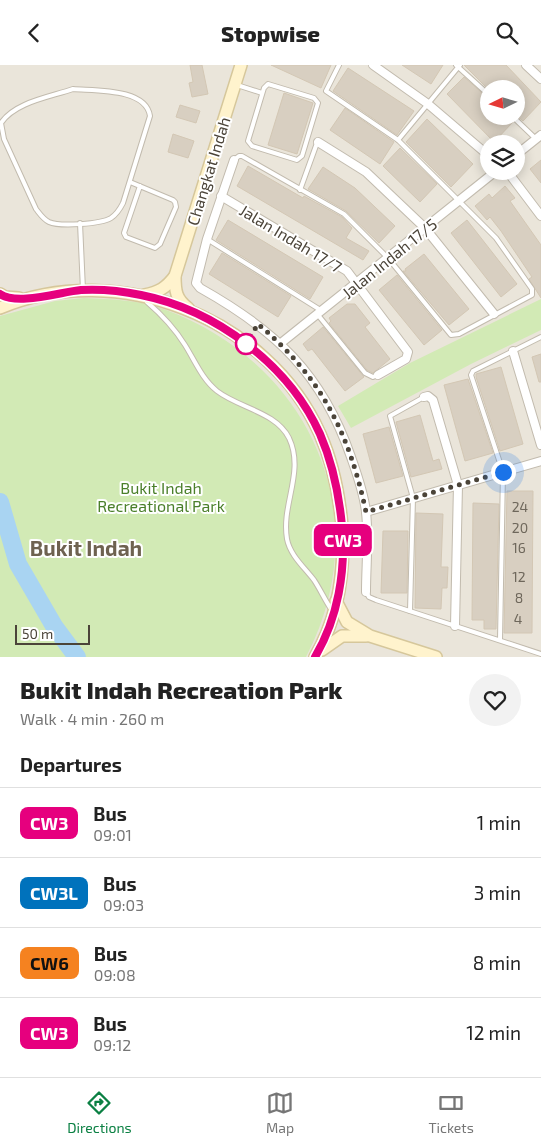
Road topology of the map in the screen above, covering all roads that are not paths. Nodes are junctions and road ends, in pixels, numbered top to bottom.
1 (241, 65) edge
2 (338, 65) edge
3 (373, 65) edge
4 (458, 65) edge
5 (526, 65) edge
6 (541, 79) edge
7 (234, 84) junction
8 (480, 86) edge
9 (262, 93) junction
10 (428, 104) junction
11 (523, 125) edge
12 (538, 137) edge
13 (398, 140) junction
14 (318, 142) joint
15 (480, 148) edge
16 (525, 148) edge
17 (234, 160) joint
18 (485, 180) edge
19 (514, 180) edge
20 (130, 182) junction
21 (140, 186) junction
22 (300, 190) junction
23 (221, 196) junction
24 (460, 200) junction
25 (541, 215) edge
26 (80, 223) junction
27 (425, 228) junction
28 (208, 239) junction
29 (388, 258) junction
30 (175, 276) junction
31 (356, 284) junction
32 (83, 290) junction
33 (0, 294) edge
34 (141, 295) junction
35 (28, 299) junction
36 (0, 308) edge
37 (193, 312) junction
38 (320, 313) junction
39 (494, 314) junction
40 (541, 337) edge
41 (281, 343) junction
42 (513, 351) junction
43 (378, 375) joint
44 (424, 397) joint
45 (541, 445) edge
46 (541, 461) edge
47 (503, 472) junction
48 (458, 485) junction
49 (413, 498) junction
50 (366, 512) junction
51 (366, 592) joint
52 (336, 601) junction
53 (410, 611) junction
54 (334, 613) junction
55 (455, 625) junction
56 (370, 636) junction
57 (500, 640) junction
58 (541, 653) edge
59 (317, 655) edge
60 (436, 657) edge

1 - 7 main road, Changkat Indah
2 - 13 lane
3 - 10 street
4 - 8 lane
4 - 10 lane
5 - 6 street
7 - 9 lane
7 - 30 main road, Changkat Indah
9 - 9 lane
10 - 13 lane
10 - 15 street
11 - 12 lane
12 - 16 street
13 - 24 lane
14 - 22 lane
14 - 27 street
17 - 22 lane
17 - 23 street
18 - 24 street, Jalan Indah 17/5
19 - 25 street
20 - 21 lane
20 - 26 lane
20 - 26 lane
21 - 21 lane
22 - 29 lane
23 - 28 street
23 - 31 street, Jalan Indah 17/7
24 - 27 street, Jalan Indah 17/5
24 - 39 lane
26 - 32 lane
27 - 29 street, Jalan Indah 17/5
27 - 39 street
28 - 38 lane
28 - 41 street
29 - 31 street, Jalan Indah 17/5
29 - 39 lane
30 - 34 main road
30 - 37 main road, Changkat Indah
31 - 38 street, Jalan Indah 17/5
31 - 43 street, Jalan Indah 17/7
32 - 34 main road
32 - 35 main road
33 - 35 main road
34 - 37 main road
34 - 54 lane
35 - 36 main road
37 - 52 main road
38 - 41 street, Jalan Indah 17/5
38 - 43 lane
40 - 42 lane
41 - 50 street
42 - 45 street
42 - 47 lane
44 - 48 street
44 - 49 lane
46 - 47 street
47 - 48 street
47 - 57 lane
48 - 49 street
48 - 55 street
49 - 50 street
49 - 53 lane
50 - 51 street
51 - 53 lane
52 - 54 main road
52 - 56 main road
53 - 55 lane
54 - 59 main road
55 - 57 lane
56 - 59 main road
56 - 60 main road
57 - 58 lane

